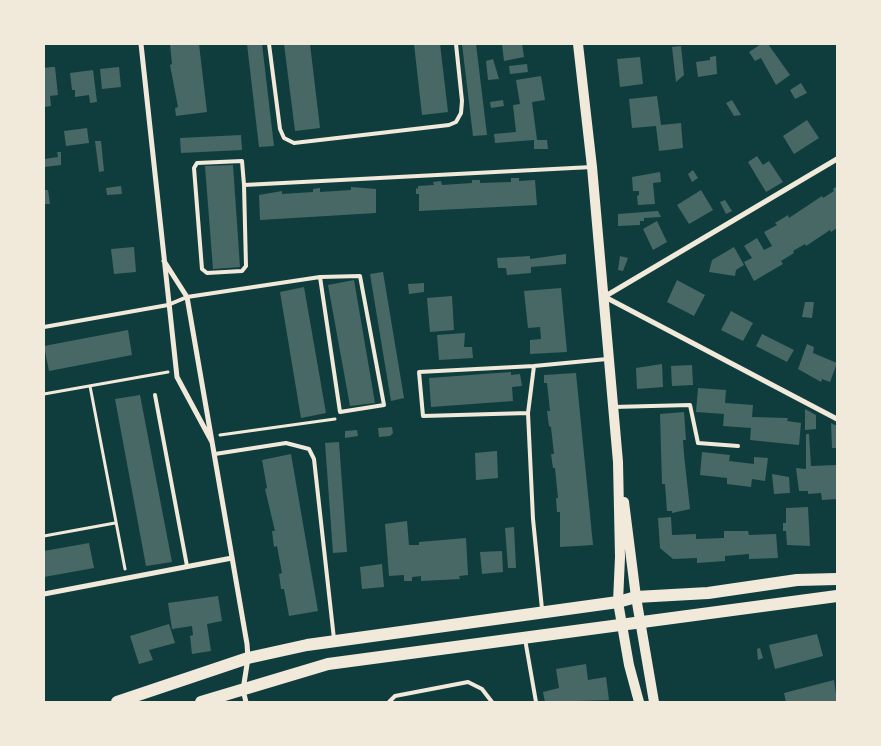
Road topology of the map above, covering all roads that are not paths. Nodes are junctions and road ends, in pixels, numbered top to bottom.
1 (140, 44) edge
2 (269, 44) edge
3 (456, 44) edge
4 (578, 44) edge
5 (837, 159) edge
6 (592, 168) junction
7 (244, 185) junction
8 (164, 261) junction
9 (320, 277) junction
10 (187, 297) junction
11 (604, 297) junction
12 (168, 306) junction
13 (44, 327) edge
14 (609, 358) junction
15 (534, 366) junction
16 (155, 395) dead end
17 (613, 407) junction
18 (528, 413) junction
19 (837, 419) edge
20 (214, 446) junction
21 (738, 446) dead end
22 (215, 454) junction
23 (618, 462) junction
24 (232, 558) junction
25 (187, 566) junction
26 (837, 578) edge
27 (44, 594) edge
28 (837, 596) edge
29 (636, 597) junction
30 (618, 602) junction
31 (542, 611) junction
32 (640, 623) junction
33 (622, 625) junction
34 (524, 637) junction
35 (334, 641) junction
36 (248, 658) junction
37 (244, 696) edge
38 (116, 702) edge
39 (201, 702) edge
40 (389, 702) edge
41 (492, 702) edge
42 (536, 702) edge
43 (639, 702) edge
44 (654, 702) edge

1 - 8 street
2 - 3 lane
4 - 6 main road
5 - 11 street
6 - 7 lane
6 - 11 main road
7 - 7 lane
8 - 10 street
8 - 12 street
9 - 9 lane
9 - 10 lane
10 - 12 lane
10 - 20 street
11 - 14 main road
11 - 19 street
12 - 13 lane
12 - 20 street
14 - 15 lane
14 - 17 main road
15 - 18 lane
15 - 18 lane
16 - 25 lane
17 - 21 lane
17 - 23 main road
18 - 31 lane
20 - 22 street
22 - 24 street
22 - 35 lane
23 - 29 main road
23 - 30 main road
24 - 25 street
24 - 36 street
25 - 27 street
26 - 29 main road
28 - 32 main road
29 - 30 main road
29 - 32 main road
30 - 31 main road
30 - 33 main road
31 - 35 main road
32 - 33 main road
32 - 44 main road
33 - 34 main road
33 - 43 main road
34 - 37 main road
34 - 42 lane
35 - 36 main road
36 - 37 street
36 - 38 main road
37 - 39 main road
40 - 41 lane

